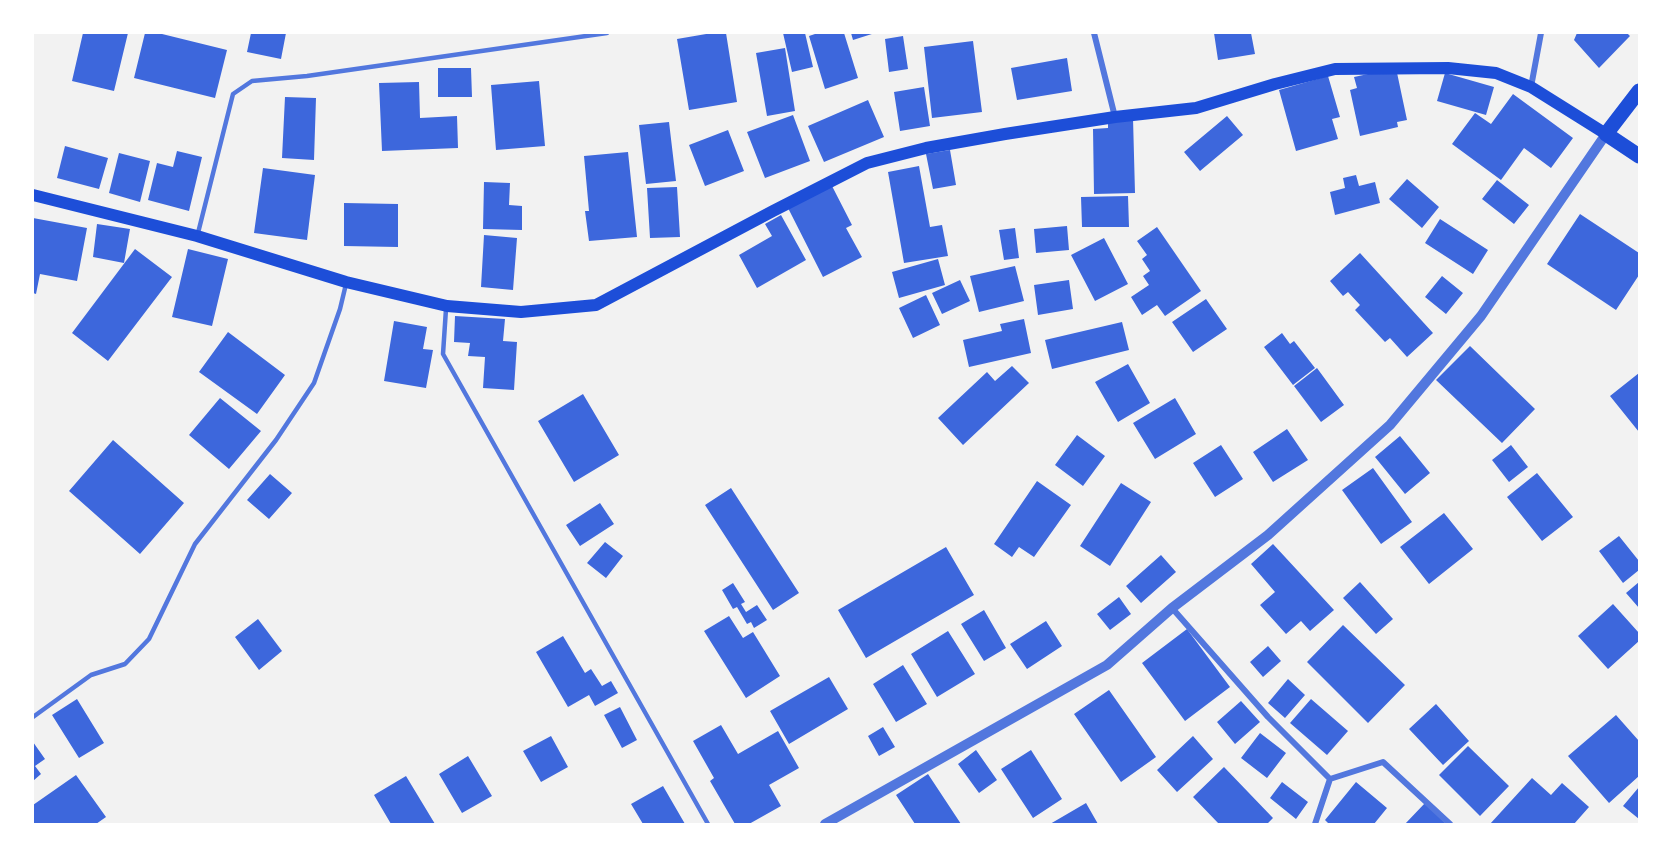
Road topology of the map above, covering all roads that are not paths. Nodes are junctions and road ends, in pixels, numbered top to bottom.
1 (607, 33) edge
2 (1094, 33) edge
3 (1541, 33) edge
4 (1530, 87) junction
5 (1639, 91) edge
6 (1115, 117) junction
7 (1606, 134) junction
8 (1639, 156) edge
9 (33, 195) edge
10 (197, 236) junction
11 (346, 282) junction
12 (447, 306) junction
13 (1172, 608) junction
14 (33, 717) edge
15 (1330, 779) junction
16 (708, 824) edge
17 (825, 824) edge
18 (1316, 824) edge
19 (1450, 824) edge

1 - 10 lane
2 - 6 street
3 - 4 street
4 - 6 main road
4 - 7 main road
5 - 7 main road
6 - 12 main road
7 - 8 main road
7 - 13 street
9 - 10 main road
10 - 11 main road
11 - 12 main road
11 - 14 lane
12 - 16 lane
13 - 15 street
13 - 17 street
15 - 18 street
15 - 19 street

